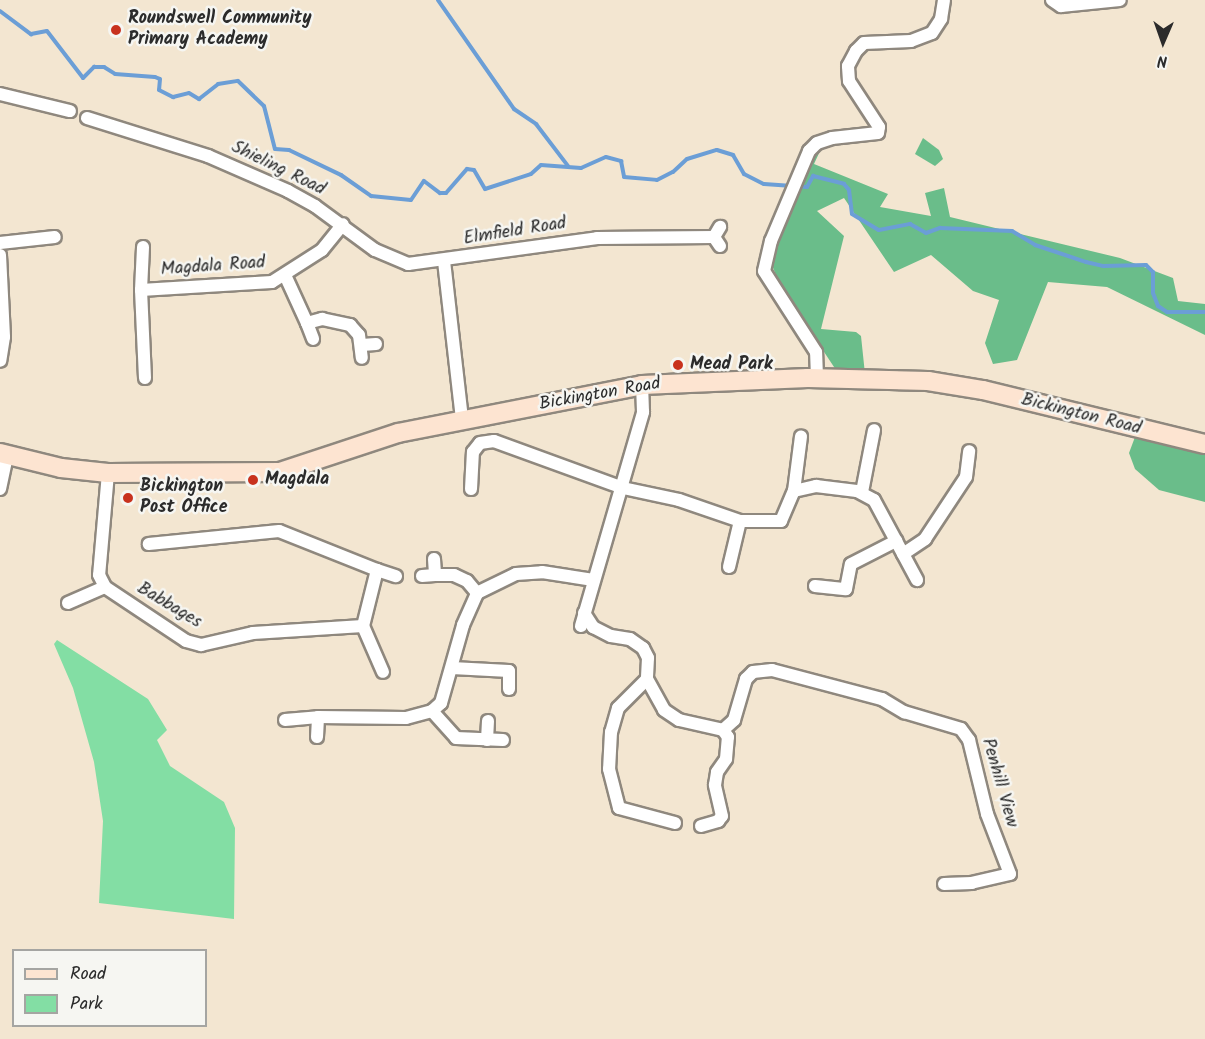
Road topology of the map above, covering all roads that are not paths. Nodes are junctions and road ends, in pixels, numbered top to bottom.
1 (944, 0) edge
2 (1052, 0) edge
3 (1120, 0) edge
4 (0, 94) edge
5 (70, 111) dead end
6 (87, 118) dead end
7 (343, 224) junction
8 (55, 237) dead end
9 (718, 237) dead end
10 (0, 243) edge
11 (143, 247) dead end
12 (0, 255) edge
13 (444, 261) junction
14 (285, 275) junction
15 (141, 290) junction
16 (307, 323) junction
17 (2, 337) edge
18 (313, 339) dead end
19 (376, 344) dead end
20 (0, 361) edge
21 (145, 378) dead end
22 (816, 378) junction
23 (642, 385) junction
24 (462, 418) junction
25 (874, 430) dead end
26 (801, 436) dead end
27 (1205, 444) edge
28 (969, 451) dead end
29 (4, 454) edge
30 (108, 473) junction
31 (622, 488) junction
32 (0, 489) edge
33 (471, 489) dead end
34 (794, 491) junction
35 (862, 492) junction
36 (740, 521) junction
37 (896, 541) junction
38 (149, 544) dead end
39 (903, 554) junction
40 (434, 559) dead end
41 (729, 567) dead end
42 (377, 570) junction
43 (396, 576) dead end
44 (594, 580) junction
45 (917, 580) dead end
46 (816, 586) dead end
47 (105, 587) junction
48 (477, 593) junction
49 (68, 603) dead end
50 (584, 613) junction
51 (363, 626) junction
52 (581, 626) dead end
53 (452, 668) junction
54 (383, 672) dead end
55 (647, 679) junction
56 (509, 689) dead end
57 (432, 711) junction
58 (318, 717) junction
59 (285, 720) dead end
60 (488, 721) dead end
61 (723, 730) junction
62 (317, 737) dead end
63 (487, 740) junction
64 (503, 740) dead end
65 (675, 823) dead end
66 (701, 826) dead end
67 (944, 884) dead end

1 - 22 street
2 - 3 street
4 - 5 street
6 - 7 street, Shieling Road
7 - 13 street, Shieling Road
7 - 14 street, Magdala Road
8 - 10 street
9 - 13 street, Elmfield Road
11 - 15 street, Magdala Road
12 - 17 street
13 - 24 street, Elmfield Road
14 - 15 street, Magdala Road
14 - 16 street, Magdala Road
15 - 21 street, Magdala Road
16 - 18 street, Magdala Road
16 - 19 street
17 - 20 street
22 - 23 main road, Bickington Road
22 - 27 main road, Bickington Road
23 - 24 main road, Bickington Road
23 - 31 street
24 - 30 main road, Bickington Road
25 - 35 street
26 - 34 street
28 - 39 street
29 - 30 main road, Bickington Road
29 - 32 street
30 - 47 street
31 - 33 street
31 - 36 street
31 - 44 street
34 - 35 street
34 - 36 street
35 - 37 street
36 - 41 street
37 - 39 street
37 - 46 street
38 - 42 street
39 - 45 street
40 - 48 street
42 - 43 street
42 - 51 street
44 - 48 street
44 - 50 street
47 - 49 street
47 - 51 street, Babbages
48 - 53 street
50 - 52 street
50 - 55 street
51 - 54 street
53 - 56 street
53 - 57 street
55 - 61 street
55 - 65 street
57 - 58 street
57 - 63 street
58 - 59 street
58 - 62 street
60 - 63 street
61 - 66 street
61 - 67 street, Penhill View
63 - 64 street

